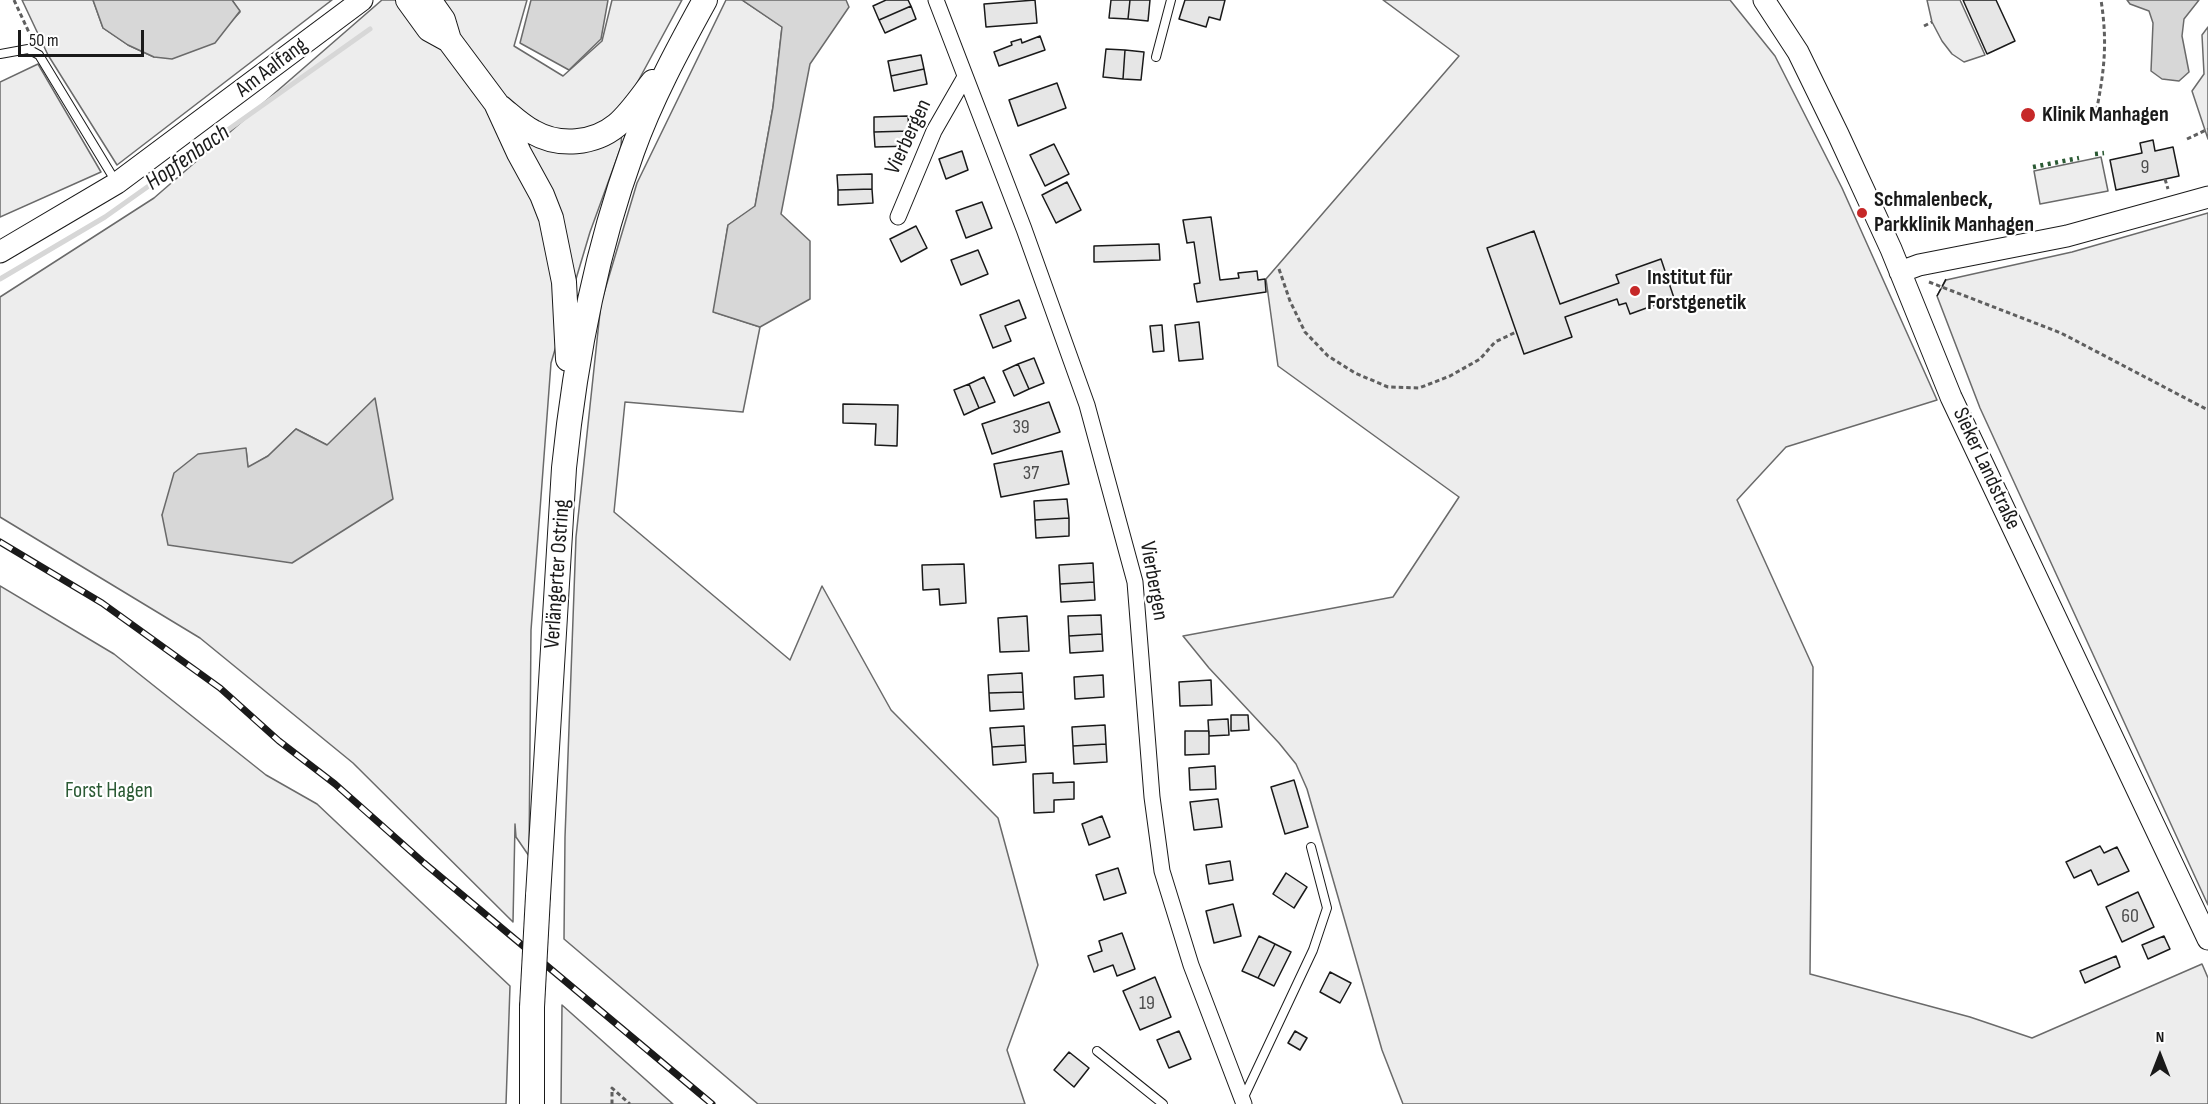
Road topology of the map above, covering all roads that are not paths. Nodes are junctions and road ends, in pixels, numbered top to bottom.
1 (362, 0) edge
2 (408, 0) edge
3 (429, 0) edge
4 (705, 0) edge
5 (936, 0) edge
6 (1171, 0) edge
7 (1764, 0) edge
8 (449, 40) junction
9 (0, 54) edge
10 (1156, 57) dead end
11 (672, 60) junction
12 (965, 77) junction
13 (496, 104) junction
14 (117, 183) junction
15 (2208, 197) edge
16 (897, 217) dead end
17 (0, 252) edge
18 (1907, 269) junction
19 (570, 404) junction
20 (1311, 847) dead end
21 (2208, 939) edge
22 (1096, 1051) dead end
23 (1242, 1102) edge
24 (532, 1104) edge
25 (1163, 1104) edge

1 - 14 street, Am Aalfang
2 - 8 main road
3 - 8 main road
4 - 11 main road
5 - 12 street, Vierbergen
6 - 10 lane
7 - 18 street, Sieker Landstraße
8 - 13 main road
9 - 14 lane
11 - 13 main road
11 - 19 main road, Verlängerter Ostring
12 - 16 street, Vierbergen
12 - 23 street, Vierbergen
13 - 19 main road
14 - 17 street, Am Aalfang
15 - 18 street
18 - 21 street, Sieker Landstraße
19 - 24 main road, Verlängerter Ostring, bridge
20 - 23 lane
22 - 25 lane

